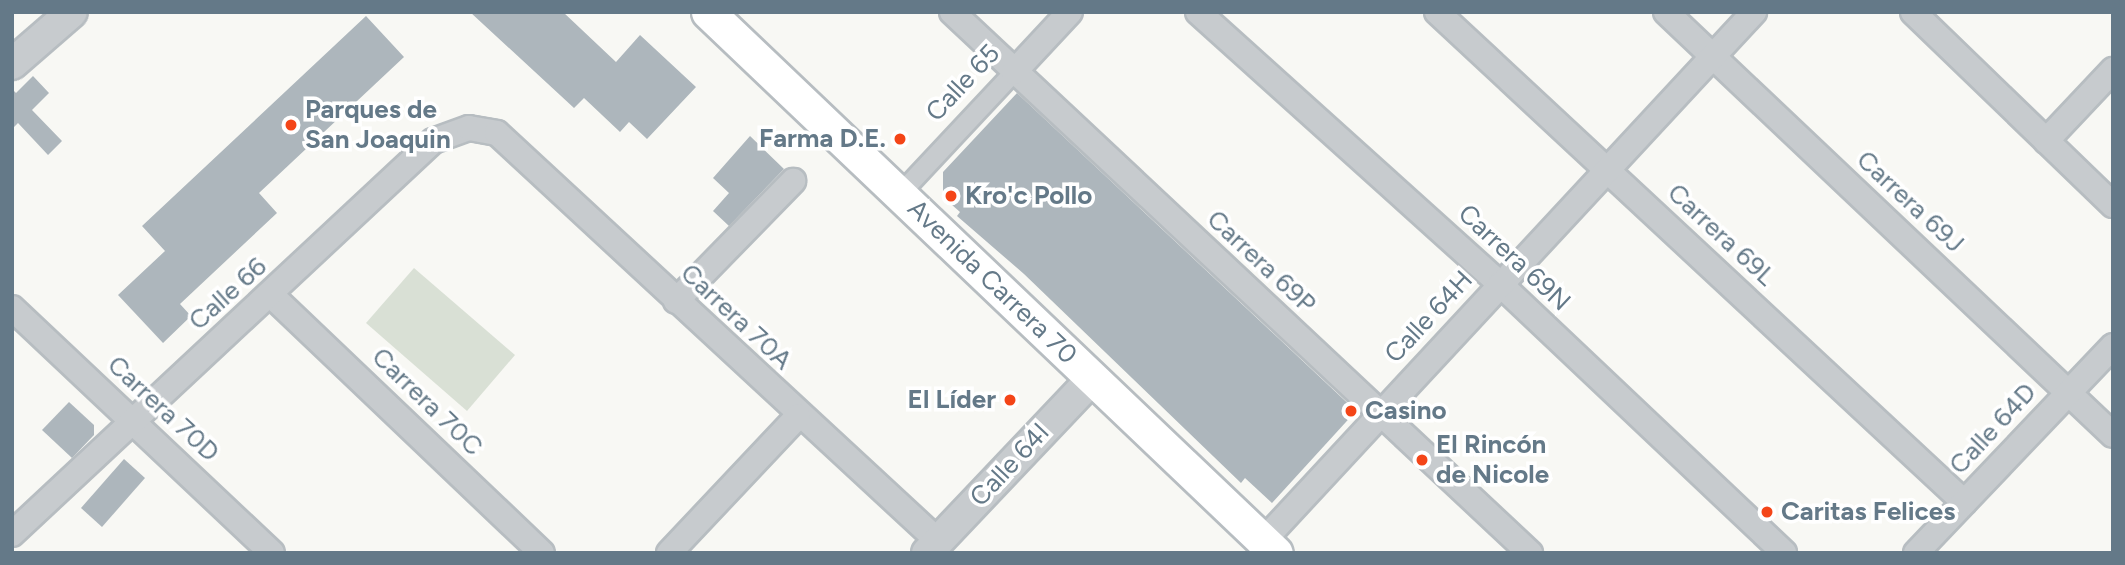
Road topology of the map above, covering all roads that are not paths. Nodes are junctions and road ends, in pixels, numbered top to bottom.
1 (72, 12) edge
2 (708, 12) edge
3 (952, 12) edge
4 (1070, 12) edge
5 (1199, 12) edge
6 (1437, 12) edge
7 (1667, 12) edge
8 (1754, 12) edge
9 (1913, 12) edge
10 (1713, 56) junction
11 (12, 64) edge
12 (2113, 70) edge
13 (1014, 72) junction
14 (497, 133) joint
15 (2046, 141) junction
16 (1607, 170) junction
17 (793, 181) dead end
18 (900, 194) junction
19 (2113, 205) edge
20 (1500, 284) junction
21 (271, 295) junction
22 (676, 301) junction
23 (12, 308) edge
24 (2113, 346) edge
25 (1093, 378) junction
26 (2068, 393) junction
27 (1379, 413) junction
28 (798, 416) junction
29 (132, 421) junction
30 (2113, 435) edge
31 (1964, 502) junction
32 (12, 534) edge
33 (932, 547) edge
34 (1270, 547) edge
35 (272, 553) edge
36 (542, 553) edge
37 (669, 553) edge
38 (1530, 553) edge
39 (1784, 553) edge
40 (1916, 553) edge

1 - 11 street
2 - 18 main road, Avenida Carrera 70
3 - 13 street, Carrera 69P
4 - 13 street, Calle 65
5 - 20 street, Carrera 69N
6 - 16 street, Carrera 69L
7 - 10 street, Carrera 69J
8 - 10 street, Calle 64H
9 - 15 street
10 - 16 street, Calle 64H
10 - 26 street, Carrera 69J
12 - 15 street
13 - 18 street, Calle 65
13 - 27 street, Carrera 69P
14 - 21 street, Calle 66
14 - 22 street, Carrera 70A
15 - 19 street
16 - 20 street, Calle 64H
16 - 31 street, Carrera 69L
17 - 22 street
18 - 25 main road, Avenida Carrera 70
20 - 27 street, Calle 64H
20 - 39 street, Carrera 69N
21 - 29 street, Calle 66
21 - 36 street, Carrera 70C
22 - 28 street, Carrera 70A
23 - 29 street, Carrera 70D
24 - 26 street, Calle 64D
25 - 33 street, Calle 64I
25 - 34 main road, Avenida Carrera 70
26 - 30 street, Carrera 69J
26 - 31 street, Calle 64D
27 - 34 street, Calle 64H
27 - 38 street, Carrera 69P
28 - 33 street, Carrera 70A
28 - 37 street
29 - 32 street, Calle 66
29 - 35 street, Carrera 70D
31 - 40 street, Calle 64D

